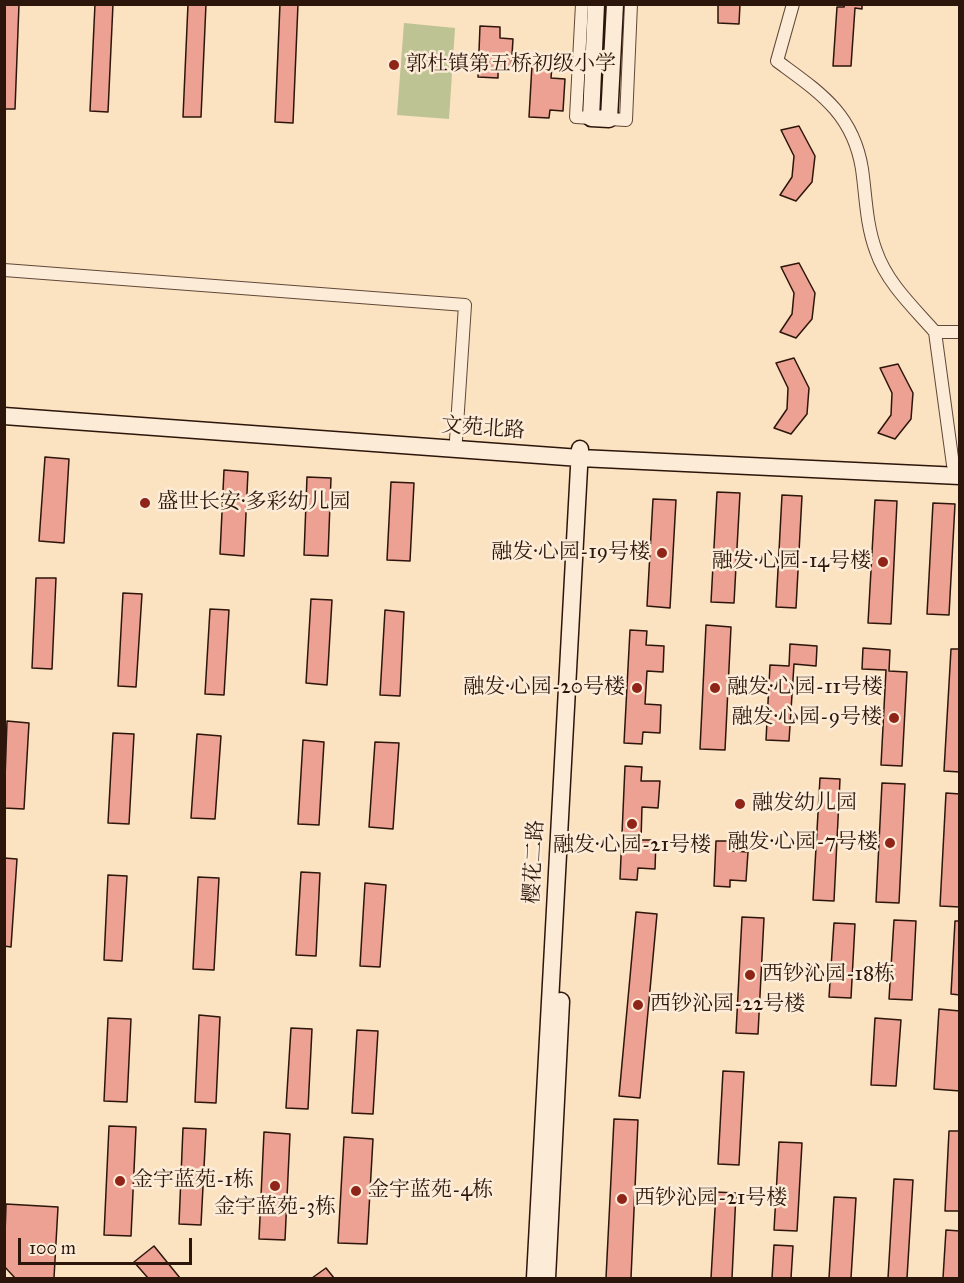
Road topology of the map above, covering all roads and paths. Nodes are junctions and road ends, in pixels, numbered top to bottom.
1 (582, 4) edge
2 (596, 4) edge
3 (615, 4) edge
4 (632, 4) edge
5 (793, 4) edge
6 (591, 118) junction
7 (609, 119) junction
8 (4, 270) edge
9 (935, 332) junction
10 (960, 332) edge
11 (4, 407) edge
12 (4, 416) edge
13 (456, 440) junction
14 (585, 454) junction
15 (957, 469) edge
16 (535, 1278) edge
17 (547, 1278) edge

1 - 6 street
2 - 6 street
3 - 7 street
4 - 7 street
5 - 9 street
6 - 7 street
8 - 13 street
9 - 10 street
9 - 15 street
11 - 13 street, 文苑北路
12 - 14 street, 文苑北路
13 - 14 street, 文苑北路
14 - 15 street, 文苑北路
14 - 16 street, 樱花二路
14 - 17 street, 樱花二路

